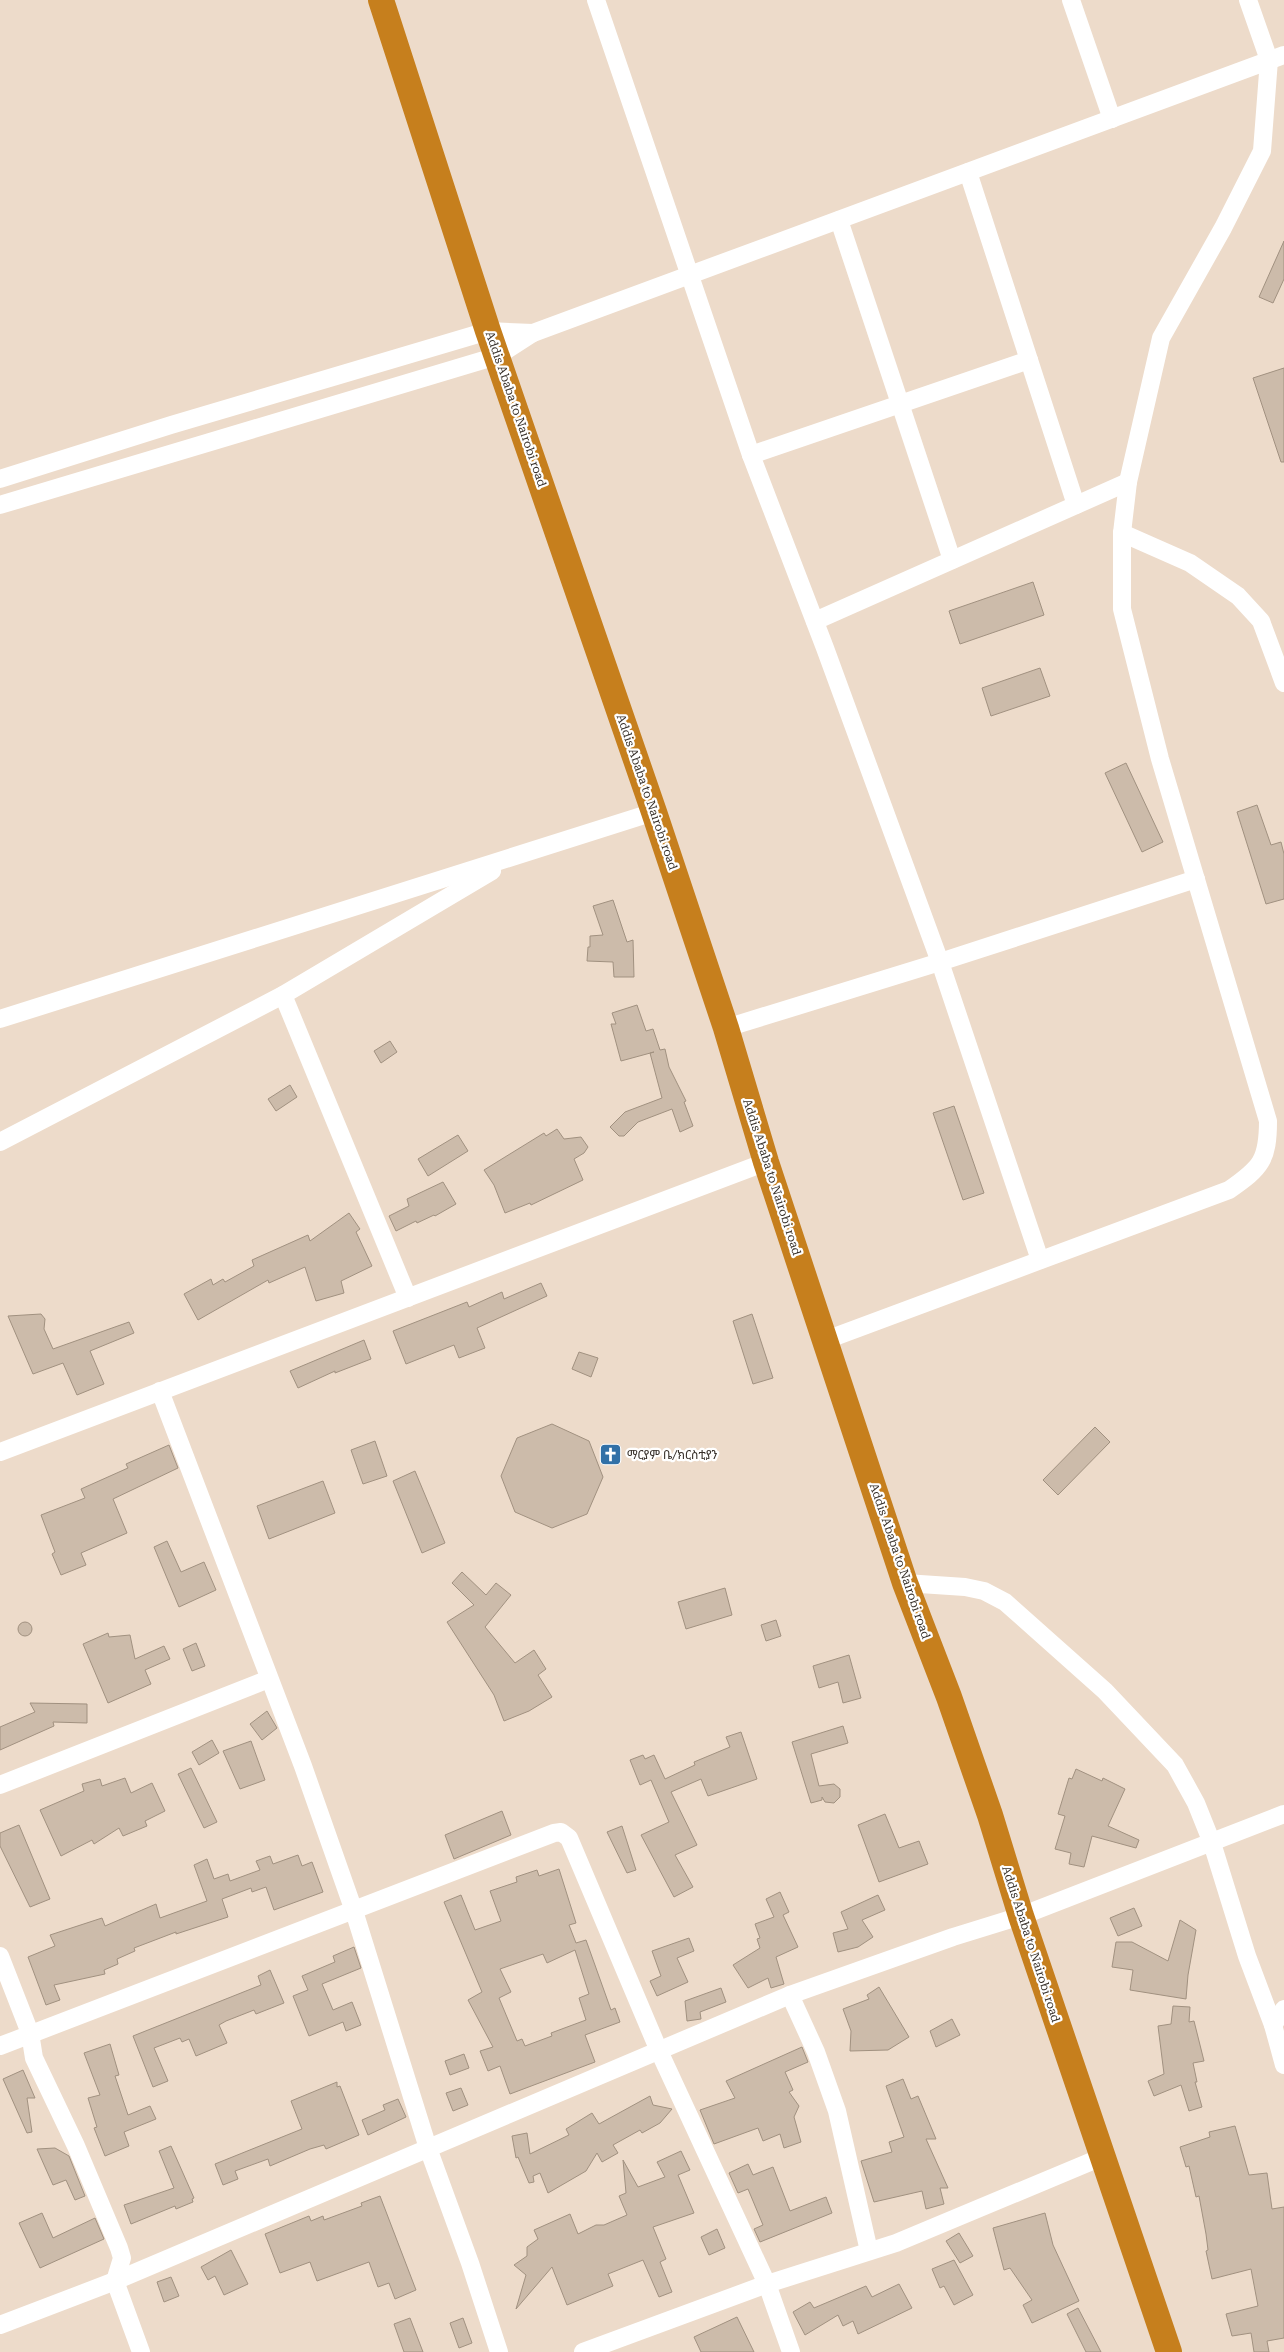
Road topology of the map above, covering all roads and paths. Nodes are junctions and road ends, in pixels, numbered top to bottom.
1 (381, 0) edge
2 (596, 0) edge
3 (1071, 0) edge
4 (1248, 0) edge
5 (1276, 58) edge
6 (1112, 118) junction
7 (968, 172) junction
8 (839, 220) junction
9 (688, 276) junction
10 (488, 331) junction
11 (533, 333) junction
12 (498, 356) junction
13 (1029, 360) junction
14 (900, 404) junction
15 (751, 455) junction
16 (0, 479) edge
17 (1128, 482) junction
18 (0, 505) edge
19 (1076, 505) junction
20 (1122, 533) junction
21 (952, 560) junction
22 (814, 621) junction
23 (1284, 683) edge
24 (654, 812) junction
25 (518, 855) junction
26 (1196, 879) junction
27 (940, 962) junction
28 (284, 995) junction
29 (0, 1019) edge
30 (726, 1028) junction
31 (0, 1142) edge
32 (766, 1162) junction
33 (1040, 1260) junction
34 (408, 1298) junction
35 (826, 1340) junction
36 (160, 1391) junction
37 (0, 1452) edge
38 (905, 1583) junction
39 (269, 1679) junction
40 (0, 1785) edge
41 (1284, 1814) edge
42 (1212, 1843) junction
43 (354, 1911) junction
44 (1022, 1916) junction
45 (0, 1956) edge
46 (790, 1995) junction
47 (1284, 2009) edge
48 (1273, 2025) junction
49 (30, 2033) junction
50 (0, 2046) edge
51 (659, 2051) junction
52 (1284, 2065) edge
53 (428, 2148) junction
54 (1102, 2157) junction
55 (869, 2252) junction
56 (115, 2281) junction
57 (767, 2284) junction
58 (0, 2325) edge
59 (141, 2352) edge
60 (499, 2352) edge
61 (583, 2352) edge
62 (791, 2352) edge
63 (1168, 2352) edge

1 - 10 highway, Addis Ababa to Nairobi road
2 - 9 street
3 - 6 street
4 - 5 street
5 - 6 street
5 - 17 street
6 - 7 street
7 - 8 street
7 - 13 street
8 - 9 street
8 - 14 street
9 - 11 street
9 - 15 street
10 - 11 street
10 - 12 highway, Addis Ababa to Nairobi road
10 - 16 street
11 - 12 street
12 - 18 street
12 - 24 highway, Addis Ababa to Nairobi road
13 - 14 street
13 - 19 street
14 - 15 street
14 - 21 street
15 - 22 street
17 - 19 street
17 - 20 street
19 - 21 street
20 - 23 street
20 - 26 street
21 - 22 street
22 - 27 street
24 - 25 street
24 - 30 highway, Addis Ababa to Nairobi road
25 - 28 street
25 - 29 street
26 - 27 street
26 - 33 street
27 - 30 street
27 - 33 street
28 - 31 street
28 - 34 street
30 - 32 highway, Addis Ababa to Nairobi road
32 - 34 street
32 - 35 highway, Addis Ababa to Nairobi road
33 - 35 street
34 - 36 street
35 - 38 highway, Addis Ababa to Nairobi road
36 - 37 street
36 - 39 street
38 - 42 street
38 - 44 highway, Addis Ababa to Nairobi road
39 - 40 street
39 - 43 street
41 - 42 street
42 - 44 street
42 - 48 street
43 - 49 street
43 - 51 street
43 - 53 street
44 - 46 street
44 - 54 highway, Addis Ababa to Nairobi road
45 - 49 street
46 - 51 street
46 - 55 street
47 - 48 street
48 - 52 street
49 - 50 street
49 - 56 street
51 - 53 street
51 - 57 street
53 - 56 street
53 - 60 street
54 - 55 street
54 - 63 highway, Addis Ababa to Nairobi road
55 - 57 street
56 - 58 street
56 - 59 street
57 - 61 street
57 - 62 street

